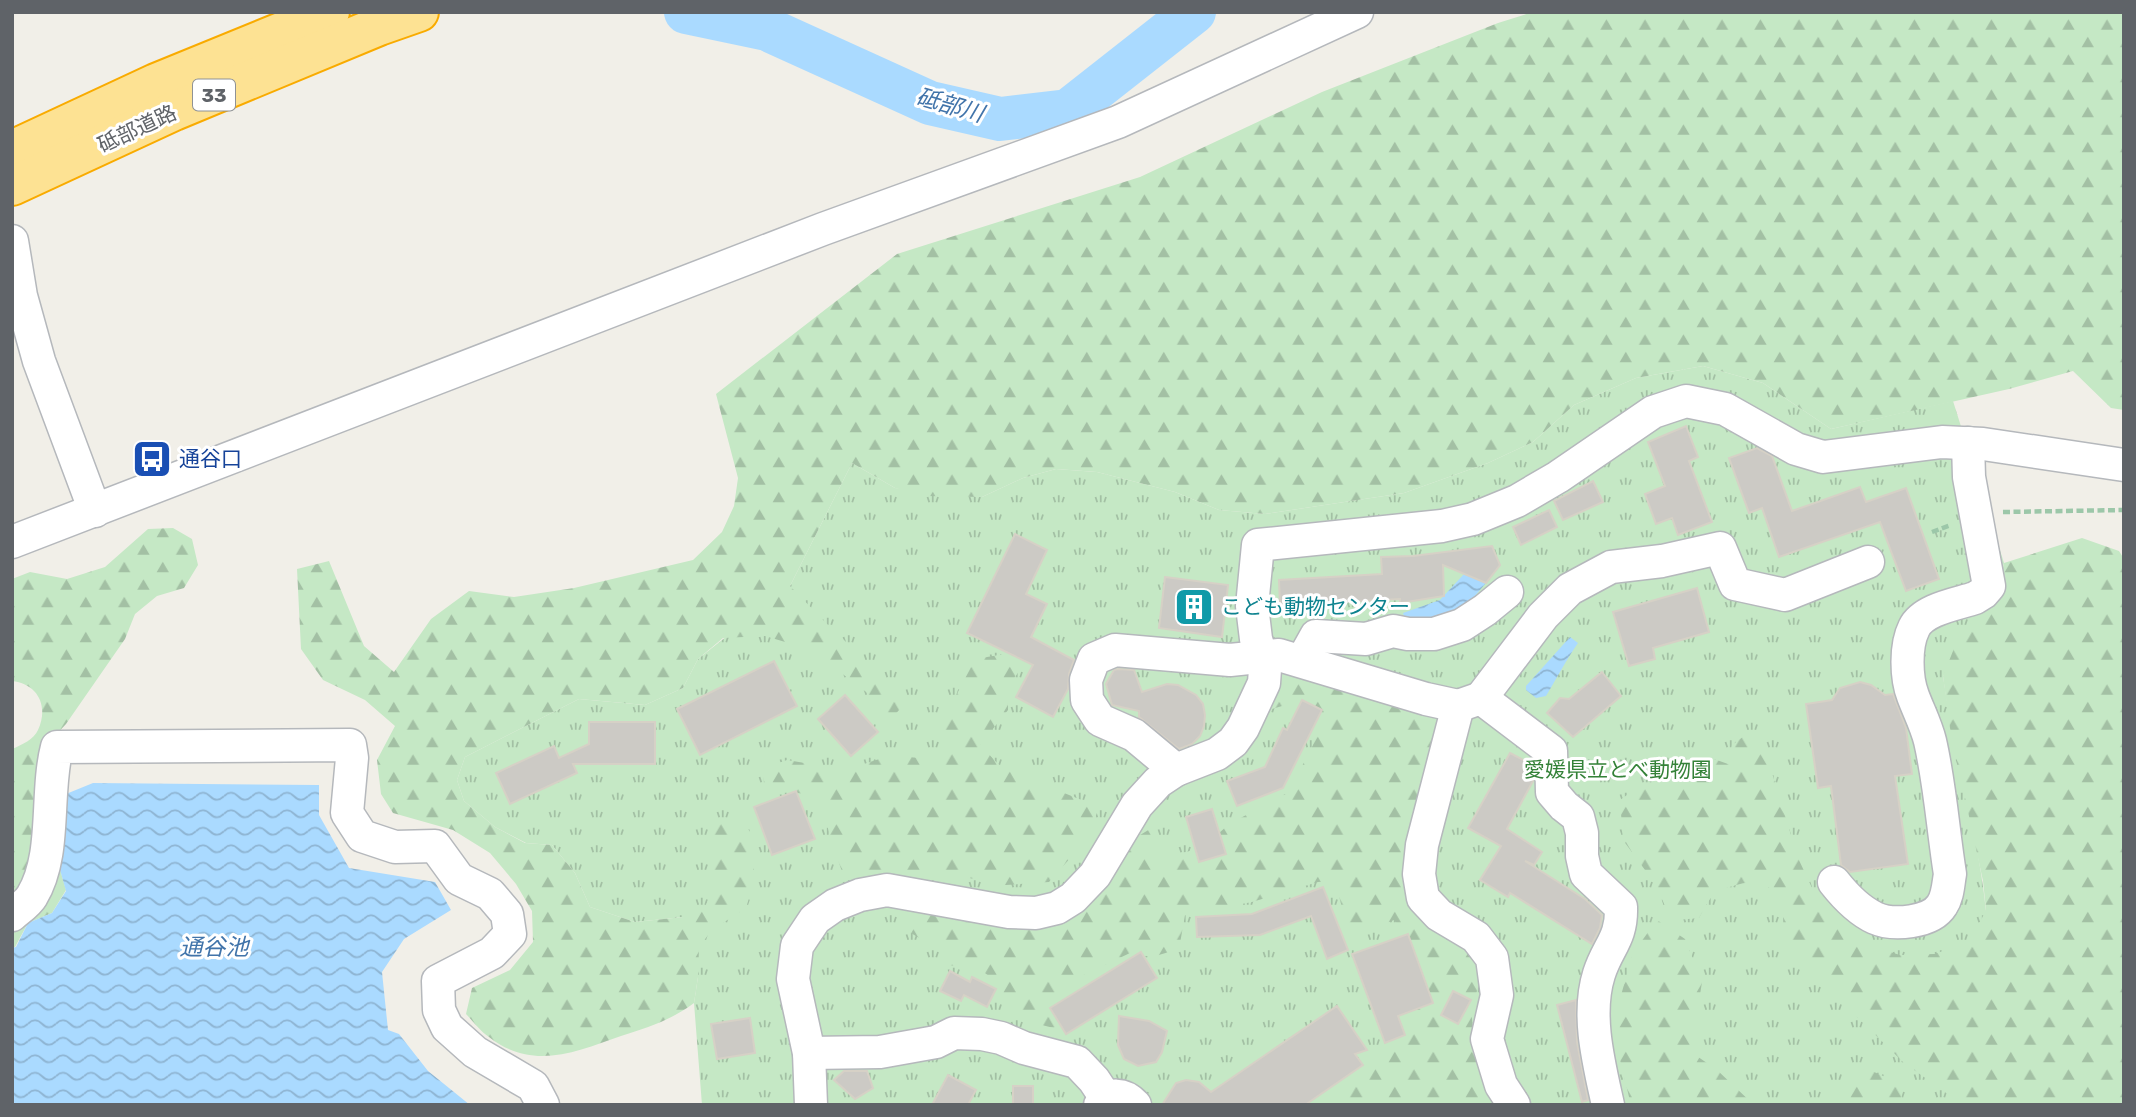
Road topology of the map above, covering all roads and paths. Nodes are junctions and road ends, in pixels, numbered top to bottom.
1 (330, 12) edge
2 (419, 12) edge
3 (1357, 12) edge
4 (12, 150) edge
5 (12, 186) edge
6 (12, 241) edge
7 (1968, 443) junction
8 (2124, 465) edge
9 (2124, 510) edge
10 (95, 511) junction
11 (1977, 516) junction
12 (1932, 532) dead end
13 (12, 542) edge
14 (1868, 562) dead end
15 (1507, 592) dead end
16 (1262, 657) junction
17 (1302, 661) junction
18 (1469, 702) junction
19 (1175, 769) junction
20 (1833, 882) dead end
21 (12, 915) edge
22 (809, 1053) junction
23 (1113, 1103) edge
24 (543, 1105) edge
25 (811, 1105) edge
26 (1514, 1105) edge
27 (1608, 1105) edge

1 - 4 highway, 砥部道路 / 33
2 - 5 highway, 砥部道路 / 33
3 - 10 street
6 - 10 street
7 - 8 street
7 - 11 street
7 - 16 street
9 - 11 path
10 - 13 street
11 - 12 path
11 - 20 street
14 - 18 street
15 - 17 street
16 - 17 street
16 - 19 street
16 - 19 street
17 - 18 street
18 - 26 street
18 - 27 street
19 - 22 street
21 - 24 street
22 - 23 street
22 - 25 street

